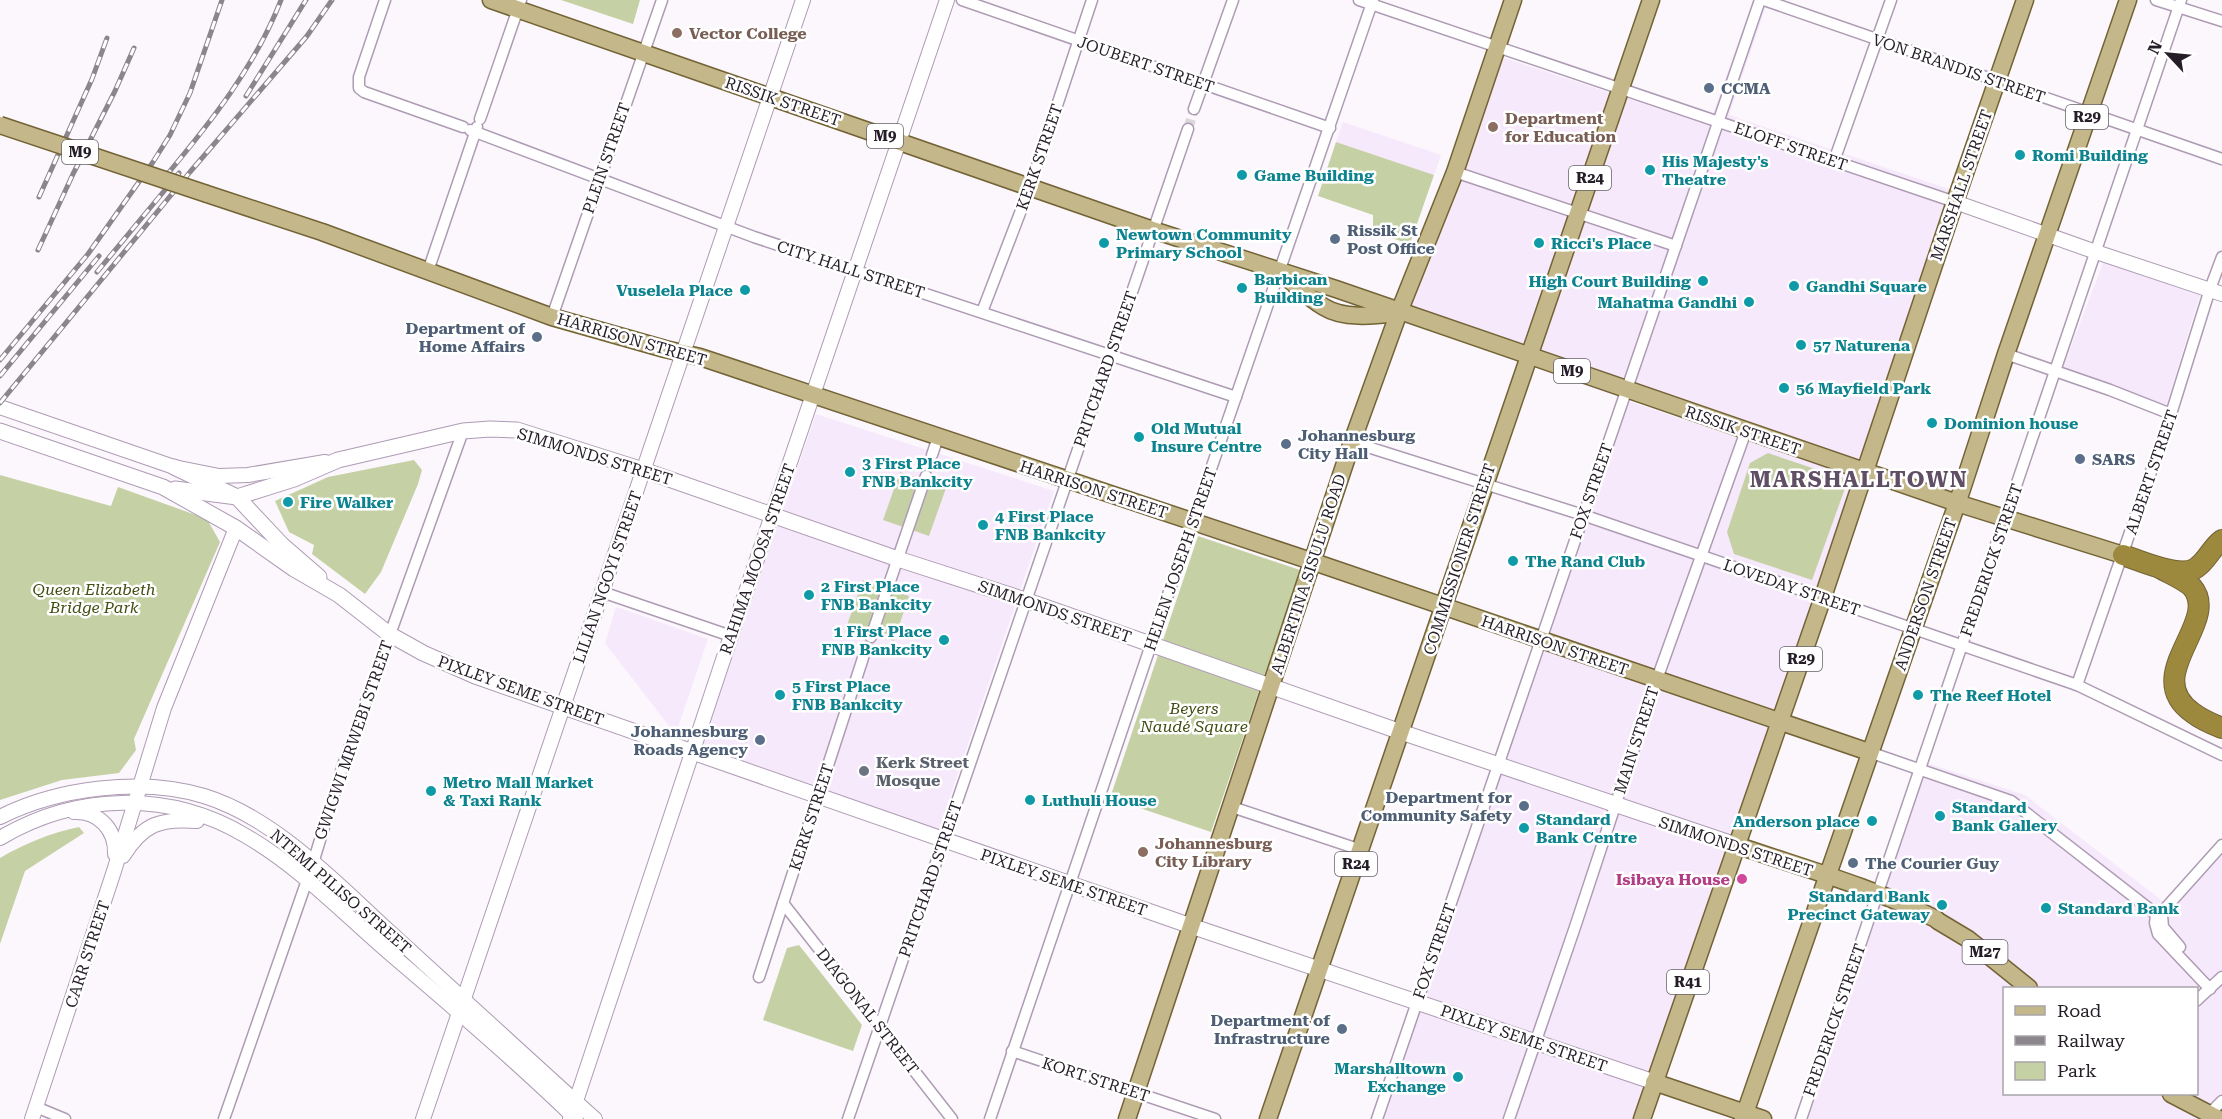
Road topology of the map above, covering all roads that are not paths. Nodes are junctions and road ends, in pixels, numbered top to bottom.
1 (385, 0) edge
2 (491, 0) edge
3 (662, 0) edge
4 (803, 0) edge
5 (947, 0) edge
6 (962, 0) edge
7 (1092, 0) edge
8 (1233, 0) edge
9 (1359, 0) edge
10 (1513, 0) edge
11 (1651, 0) edge
12 (1762, 0) edge
13 (1891, 0) edge
14 (2025, 0) edge
15 (2128, 0) edge
16 (2156, 0) edge
17 (1372, 2) edge
18 (519, 4) edge
19 (2180, 4) edge
20 (2222, 21) edge
21 (1877, 40) junction
22 (1078, 41) junction
23 (1498, 47) junction
24 (644, 52) junction
25 (1997, 80) junction
26 (1203, 84) junction
27 (1621, 88) junction
28 (770, 97) junction
29 (1194, 109) tunnel mouth
30 (2089, 114) junction
31 (1718, 120) junction
32 (0, 125) edge
33 (473, 127) junction
34 (1330, 128) junction
35 (1188, 129) tunnel mouth
36 (2137, 131) junction
37 (899, 141) junction
38 (2222, 159) edge
39 (1834, 161) junction
40 (1455, 172) junction
41 (599, 178) junction
42 (1030, 187) junction
43 (1955, 202) junction
44 (1578, 214) junction
45 (726, 227) junction
46 (1153, 230) junction
47 (2048, 235) junction
48 (1676, 246) junction
49 (2096, 252) junction
50 (2222, 257) edge
51 (856, 270) junction
52 (428, 271) junction
53 (1279, 272) junction
54 (2216, 291) edge
55 (982, 312) junction
56 (1399, 312) junction
57 (552, 317) junction
58 (684, 353) junction
59 (2006, 354) junction
60 (1110, 355) junction
61 (1529, 356) junction
62 (2055, 372) junction
63 (1626, 390) junction
64 (813, 394) junction
65 (1236, 397) junction
66 (0, 407) edge
67 (2171, 414) junction
68 (0, 431) edge
69 (463, 431) junction
70 (1746, 431) junction
71 (938, 437) junction
72 (1352, 442) junction
73 (932, 455) tunnel mouth
74 (338, 460) junction
75 (174, 466) junction
76 (644, 470) junction
77 (1866, 471) junction
78 (926, 476) tunnel mouth
79 (1067, 480) junction
80 (1484, 483) junction
81 (163, 487) junction
82 (237, 497) junction
83 (1957, 503) junction
84 (772, 514) junction
85 (1583, 515) junction
86 (2005, 518) junction
87 (1193, 521) junction
88 (236, 528) junction
89 (2222, 540) edge
90 (2123, 555) junction
91 (1702, 556) junction
92 (898, 559) junction
93 (1314, 562) junction
94 (2160, 568) junction
95 (602, 592) junction
96 (339, 595) junction
97 (1823, 597) junction
98 (1025, 600) junction
99 (1443, 607) junction
100 (1912, 628) junction
101 (389, 634) junction
102 (731, 636) junction
103 (871, 637) tunnel mouth
104 (1541, 640) junction
105 (1152, 644) junction
106 (1962, 646) junction
107 (863, 658) tunnel mouth
108 (1657, 679) junction
109 (2077, 685) junction
110 (1271, 686) junction
111 (563, 708) junction
112 (1778, 721) junction
113 (2222, 728) edge
114 (1401, 732) junction
115 (693, 751) junction
116 (1869, 752) junction
117 (2222, 755) edge
118 (1497, 765) junction
119 (1921, 770) junction
120 (139, 788) junction
121 (818, 796) junction
122 (134, 801) junction
123 (1615, 806) junction
124 (1232, 807) junction
125 (53, 813) junction
126 (0, 817) edge
127 (214, 822) junction
128 (0, 838) edge
129 (944, 840) junction
130 (1736, 845) junction
131 (2222, 845) edge
132 (1361, 850) junction
133 (313, 862) junction
134 (114, 871) junction
135 (1826, 876) junction
136 (307, 879) junction
137 (1070, 884) junction
138 (1877, 893) junction
139 (783, 903) junction
140 (2160, 915) junction
141 (1191, 926) junction
142 (1321, 969) junction
143 (759, 977) dead end
144 (2216, 983) edge
145 (2028, 987) edge
146 (464, 999) junction
147 (2198, 999) edge
148 (1417, 1002) junction
149 (460, 1014) junction
150 (880, 1026) junction
151 (1535, 1042) junction
152 (1012, 1051) junction
153 (1654, 1082) junction
154 (1136, 1093) junction
155 (2173, 1095) edge
156 (2222, 1101) edge
157 (34, 1113) edge
158 (573, 1114) edge
159 (1744, 1116) edge
160 (1378, 1117) edge
161 (2214, 1117) edge
162 (65, 1119) edge
163 (224, 1119) edge
164 (423, 1119) edge
165 (595, 1119) edge
166 (848, 1119) edge
167 (952, 1119) edge
168 (990, 1119) edge
169 (1127, 1119) edge
170 (1215, 1119) edge
171 (1268, 1119) edge
172 (1390, 1119) edge
173 (1509, 1119) edge
174 (1642, 1119) edge
175 (1763, 1119) edge
176 (1801, 1119) edge

1 - 33 street, CITY HALL STREET
2 - 18 main road, RISSIK STREET / M9
3 - 24 street, PLEIN STREET
4 - 28 street, LILIAN NGOYI STREET
5 - 37 street, RAHIMA MOOSA STREET
6 - 22 street, JOUBERT STREET
7 - 22 street, KERK STREET
8 - 26 street
9 - 17 street, ELOFF STREET
10 - 23 main road, ALBERTINA SISULU ROAD
11 - 27 main road, COMMISSIONER STREET / R24
12 - 21 street, VON BRANDIS STREET
12 - 31 street, FOX STREET
13 - 21 street
14 - 25 main road, MARSHALL STREET / R29
15 - 30 main road, ANDERSON STREET / R29
16 - 19 street
17 - 23 street, ELOFF STREET
17 - 34 street, HELEN JOSEPH STREET
18 - 24 main road, RISSIK STREET / M9
18 - 33 street
19 - 20 street
19 - 36 street, FREDERICK STREET
21 - 25 street, VON BRANDIS STREET
21 - 39 street
22 - 26 street, JOUBERT STREET
22 - 42 street, KERK STREET
23 - 27 street, ELOFF STREET
23 - 40 main road, ALBERTINA SISULU ROAD
24 - 28 main road, RISSIK STREET / M9
24 - 41 street, PLEIN STREET
25 - 30 street, VON BRANDIS STREET
25 - 43 main road, MARSHALL STREET / R29
26 - 29 street
26 - 34 street, JOUBERT STREET
27 - 31 street, ELOFF STREET
27 - 44 main road, COMMISSIONER STREET / R24
28 - 37 main road, RISSIK STREET / M9
28 - 45 street, LILIAN NGOYI STREET
30 - 36 street, VON BRANDIS STREET
30 - 47 main road, ANDERSON STREET / R29
31 - 39 street, ELOFF STREET
31 - 48 street, FOX STREET
32 - 52 main road, HARRISON STREET / M9, bridge
33 - 41 street, CITY HALL STREET
33 - 52 street
34 - 53 street, HELEN JOSEPH STREET
35 - 46 street, PRITCHARD STREET
36 - 38 street, VON BRANDIS STREET
36 - 49 street, FREDERICK STREET
37 - 42 main road, RISSIK STREET / M9
37 - 51 street, RAHIMA MOOSA STREET
39 - 43 street, ELOFF STREET
40 - 44 street
40 - 56 main road, ALBERTINA SISULU ROAD
41 - 45 street, CITY HALL STREET
41 - 57 street, PLEIN STREET
42 - 46 main road, RISSIK STREET / M9
42 - 55 street, KERK STREET
43 - 47 street, ELOFF STREET
43 - 77 main road, MARSHALL STREET / R29
44 - 48 street
44 - 61 main road, COMMISSIONER STREET / R24
45 - 51 street, CITY HALL STREET
45 - 58 street, LILIAN NGOYI STREET
46 - 53 main road, RISSIK STREET / M9
46 - 60 street, PRITCHARD STREET
47 - 49 street, ELOFF STREET
47 - 59 main road, ANDERSON STREET / R29
48 - 63 street, FOX STREET
49 - 54 street, ELOFF STREET
49 - 62 street, FREDERICK STREET
50 - 54 street, ALBERT STREET
51 - 55 street, CITY HALL STREET
51 - 64 street, RAHIMA MOOSA STREET
52 - 57 main road, HARRISON STREET / M9
53 - 56 main road, RISSIK STREET / M9
53 - 65 street, HELEN JOSEPH STREET
54 - 67 street, ALBERT STREET
55 - 60 street, CITY HALL STREET
56 - 61 main road, RISSIK STREET / M9
56 - 72 main road, ALBERTINA SISULU ROAD
57 - 58 main road, HARRISON STREET / M9
58 - 64 main road, HARRISON STREET / M9
58 - 76 street, LILIAN NGOYI STREET
59 - 62 street
59 - 83 main road, ANDERSON STREET / R29
60 - 65 street, CITY HALL STREET
60 - 79 street, PRITCHARD STREET
61 - 63 main road, RISSIK STREET / M9
61 - 80 main road, COMMISSIONER STREET / R24
62 - 67 street
62 - 86 street, FREDERICK STREET
63 - 70 main road, RISSIK STREET / M9
63 - 85 street, FOX STREET
64 - 71 main road, HARRISON STREET / M9
64 - 84 street, RAHIMA MOOSA STREET
65 - 87 street, HELEN JOSEPH STREET
66 - 75 street
67 - 90 street, ALBERT STREET
68 - 81 main road, M27
69 - 74 main road, SIMMONDS STREET / M27
69 - 76 main road, SIMMONDS STREET / M27
69 - 101 street, GWIGWI MRWEBI STREET
70 - 77 main road, RISSIK STREET / M9
70 - 91 street, MAIN STREET
71 - 73 street
71 - 79 main road, HARRISON STREET / M9
72 - 80 street, LOVEDAY STREET
72 - 93 main road, ALBERTINA SISULU ROAD
74 - 75 street
74 - 82 main road, SIMMONDS STREET / M27
75 - 82 main road
76 - 84 main road, SIMMONDS STREET / M27
76 - 95 street, LILIAN NGOYI STREET
77 - 83 main road, RISSIK STREET / M9
77 - 97 main road, MARSHALL STREET / R29
78 - 92 street
79 - 87 main road, HARRISON STREET / M9
79 - 98 street, PRITCHARD STREET
80 - 85 street, LOVEDAY STREET
80 - 99 main road, COMMISSIONER STREET / R24
81 - 82 main road, SIMMONDS STREET / M27
81 - 88 main road, M27
82 - 96 main road
83 - 86 main road, RISSIK STREET / M9
83 - 100 main road, ANDERSON STREET / R29
84 - 92 main road, SIMMONDS STREET / M27
84 - 102 street, RAHIMA MOOSA STREET
85 - 91 street, LOVEDAY STREET
85 - 104 street, FOX STREET
86 - 90 main road, RISSIK STREET / M9
86 - 106 street, FREDERICK STREET
87 - 93 main road, HARRISON STREET / M9
87 - 105 street, HELEN JOSEPH STREET
88 - 96 main road, M27
88 - 120 street, CARR STREET
89 - 94 highway
90 - 94 highway
90 - 109 street, ALBERT STREET
91 - 97 street, LOVEDAY STREET
91 - 108 street, MAIN STREET
92 - 98 main road, SIMMONDS STREET / M27
92 - 103 street
93 - 99 main road, HARRISON STREET / M9
93 - 110 main road, ALBERTINA SISULU ROAD
94 - 113 highway
95 - 102 street
95 - 111 street, LILIAN NGOYI STREET
96 - 101 main road, M27
97 - 100 street, LOVEDAY STREET
97 - 112 main road, MARSHALL STREET / R29
98 - 105 main road, SIMMONDS STREET / M27
98 - 129 street, PRITCHARD STREET
99 - 104 main road, HARRISON STREET / M9
99 - 114 main road, COMMISSIONER STREET / R24
100 - 106 street, LOVEDAY STREET
100 - 116 main road, ANDERSON STREET / R29
101 - 111 main road, PIXLEY SEME STREET / M27
101 - 133 street, GWIGWI MRWEBI STREET
102 - 115 street, RAHIMA MOOSA STREET
104 - 108 main road, HARRISON STREET / M9
104 - 118 street, FOX STREET
105 - 110 main road, SIMMONDS STREET / M27
105 - 137 street, HELEN JOSEPH STREET
106 - 109 street, LOVEDAY STREET
106 - 119 street, FREDERICK STREET
107 - 121 street, KERK STREET
108 - 112 main road, HARRISON STREET / M9
108 - 123 street, MAIN STREET
109 - 117 street, LOVEDAY STREET
110 - 114 main road, SIMMONDS STREET / M27
110 - 124 main road, ALBERTINA SISULU ROAD
111 - 115 main road, PIXLEY SEME STREET / M27
111 - 146 street, LILIAN NGOYI STREET
112 - 116 main road, HARRISON STREET / M9
112 - 130 main road, MARSHALL STREET / R29
114 - 118 main road, SIMMONDS STREET / M27
114 - 132 main road, COMMISSIONER STREET / R24
115 - 121 main road, PIXLEY SEME STREET / M27
115 - 158 street, RAHIMA MOOSA STREET
116 - 119 street, HARRISON STREET / M9
116 - 135 main road, ANDERSON STREET / R29
118 - 123 main road, SIMMONDS STREET / M27
118 - 148 street, FOX STREET
119 - 138 street, FREDERICK STREET
119 - 140 street, HARRISON STREET / M9
120 - 122 street, CARR STREET
120 - 126 street, NTEMI PILISO STREET
120 - 133 street, NTEMI PILISO STREET
121 - 129 main road, PIXLEY SEME STREET / M27
121 - 139 street, KERK STREET
122 - 125 street, NTEMI PILISO STREET
122 - 127 street, NTEMI PILISO STREET
122 - 134 street, CARR STREET
123 - 130 main road, SIMMONDS STREET / M27
123 - 151 street, MAIN STREET
124 - 132 street
124 - 141 main road, ALBERTINA SISULU ROAD
125 - 128 street, NTEMI PILISO STREET
125 - 134 street
127 - 134 street
127 - 136 street, NTEMI PILISO STREET
129 - 137 main road, PIXLEY SEME STREET / M27
129 - 150 street, PRITCHARD STREET
130 - 135 main road, SIMMONDS STREET / M27
130 - 153 main road, MARSHALL STREET / R41
131 - 140 street
132 - 142 main road, COMMISSIONER STREET / R24
133 - 136 street, GWIGWI MRWEBI STREET
133 - 146 street, NTEMI PILISO STREET
134 - 157 street, CARR STREET
135 - 138 main road, SIMMONDS STREET / M27
135 - 159 main road, ANDERSON STREET
136 - 149 street, NTEMI PILISO STREET
136 - 163 street, GWIGWI MRWEBI STREET
137 - 141 main road, PIXLEY SEME STREET / M27
137 - 152 street, HELEN JOSEPH STREET
138 - 145 main road, SIMMONDS STREET / M27
138 - 176 street, FREDERICK STREET
139 - 143 street, KERK STREET
139 - 150 street, DIAGONAL STREET
140 - 144 street
141 - 142 main road, PIXLEY SEME STREET / M27
141 - 154 main road, ALBERTINA SISULU ROAD
142 - 148 main road, PIXLEY SEME STREET / M27
142 - 171 main road, COMMISSIONER STREET / R24
144 - 147 street
146 - 149 street, LILIAN NGOYI STREET
146 - 158 street, NTEMI PILISO STREET
148 - 151 main road, PIXLEY SEME STREET / M27
148 - 160 street, FOX STREET
149 - 158 street, NTEMI PILISO STREET
149 - 164 street, LILIAN NGOYI STREET
150 - 166 street, PRITCHARD STREET
150 - 167 street, DIAGONAL STREET
151 - 153 main road, PIXLEY SEME STREET / M27
151 - 173 street, MAIN STREET
152 - 154 street, KORT STREET
152 - 168 street, HELEN JOSEPH STREET
153 - 159 main road, PIXLEY SEME STREET / M27
153 - 174 main road, MARSHALL STREET / R41
154 - 169 main road, ALBERTINA SISULU ROAD
154 - 170 street, KORT STREET
155 - 161 main road
156 - 161 street
157 - 162 street
158 - 165 street, NTEMI PILISO STREET
159 - 175 main road, M27
160 - 172 street

